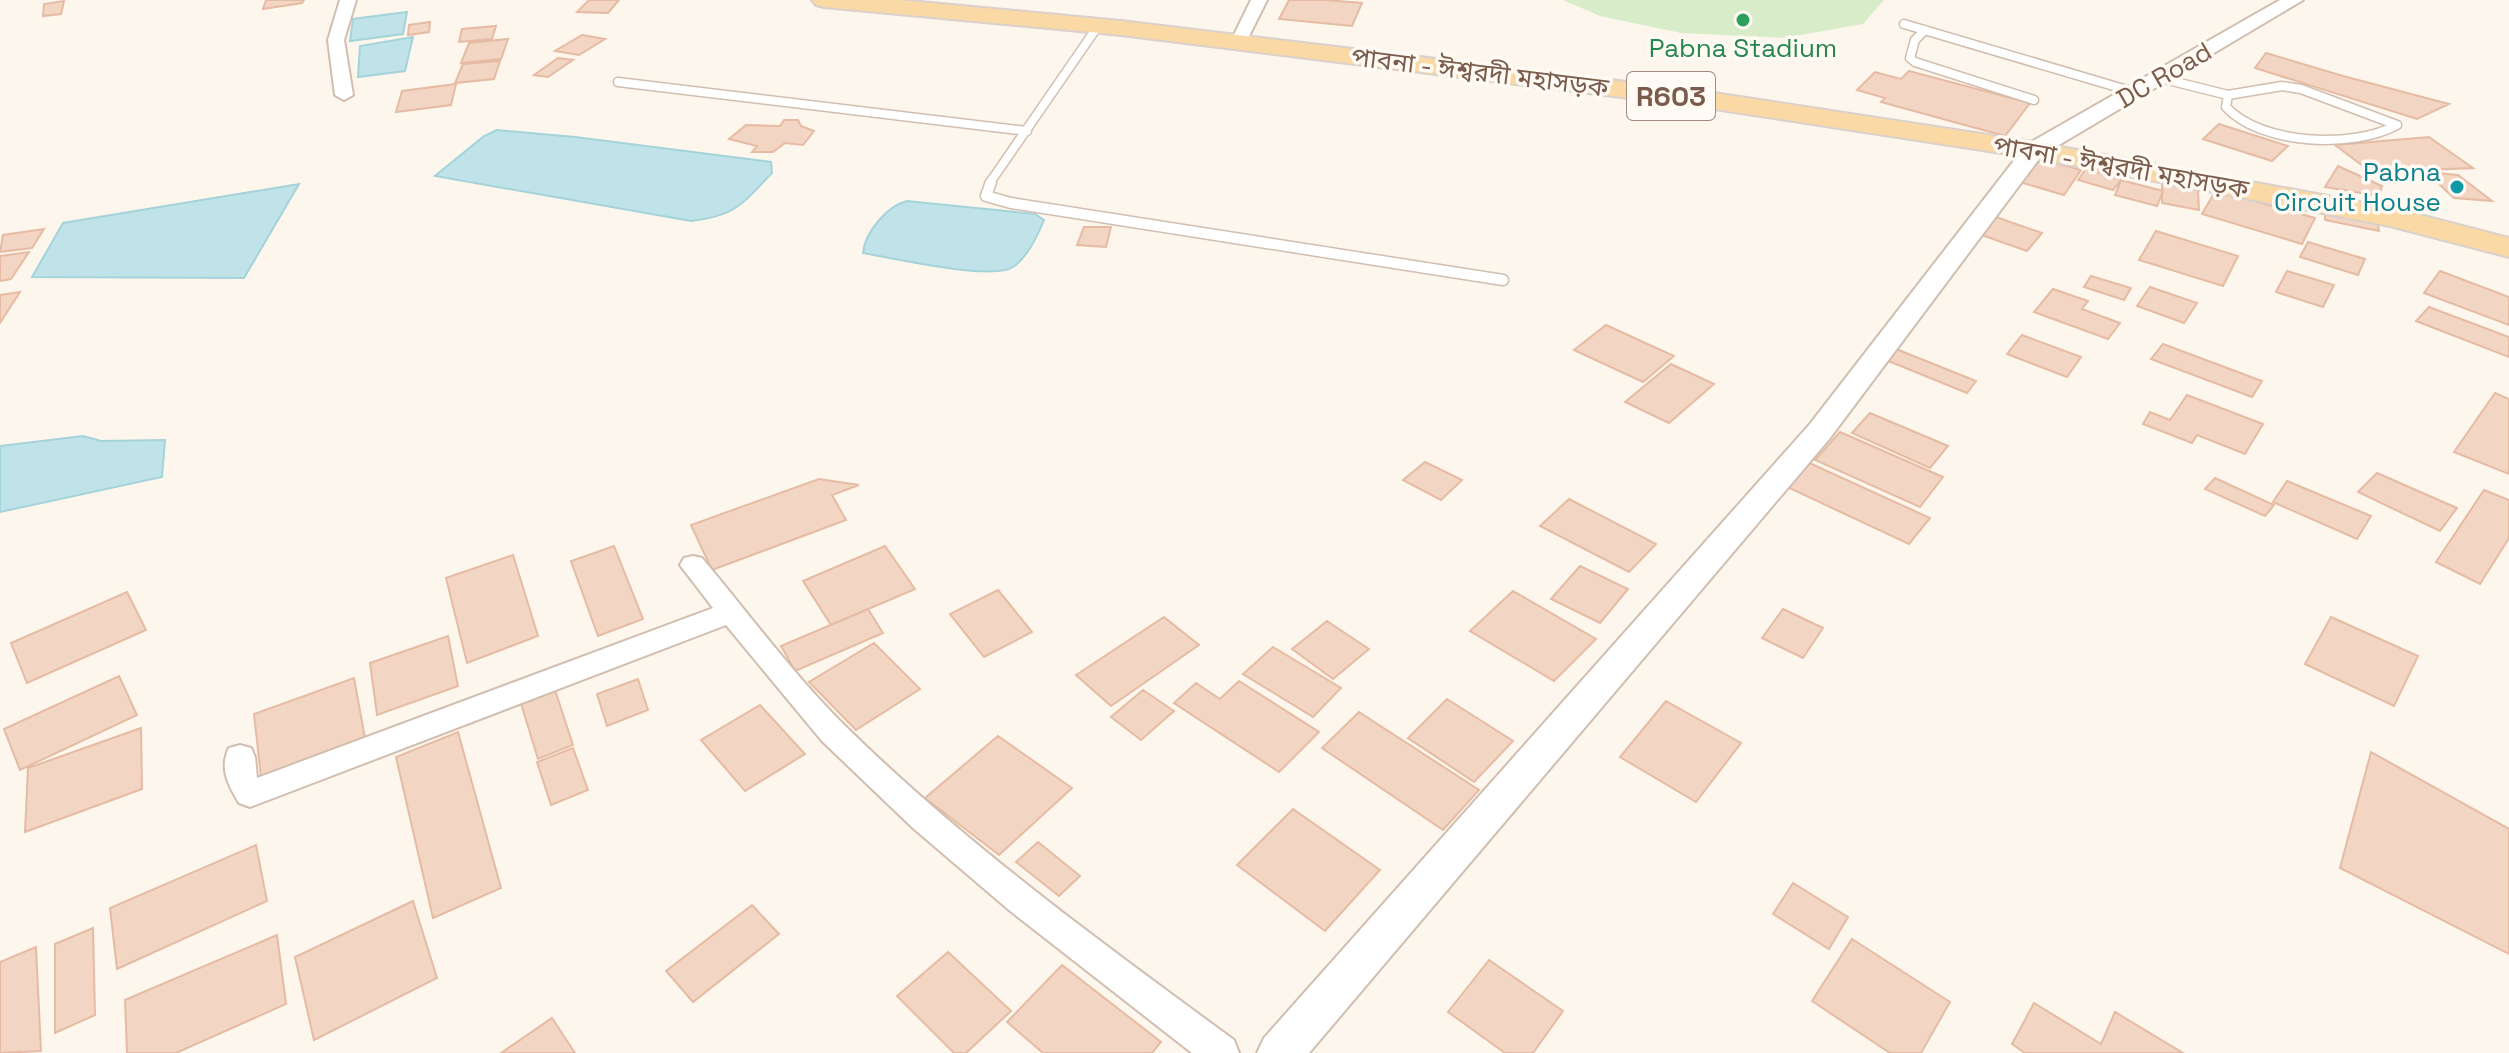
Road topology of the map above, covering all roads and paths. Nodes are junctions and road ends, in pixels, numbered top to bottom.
1 (348, 0) edge
2 (824, 0) edge
3 (1259, 0) edge
4 (2294, 0) edge
5 (881, 3) edge
6 (1904, 24) dead end
7 (1098, 26) junction
8 (1925, 30) junction
9 (1238, 43) junction
10 (2160, 78) junction
11 (618, 82) dead end
12 (2134, 92) junction
13 (344, 95) dead end
14 (2228, 95) junction
15 (2034, 100) dead end
16 (1027, 131) junction
17 (2034, 150) junction
18 (2509, 248) edge
19 (1503, 280) dead end
20 (693, 565) dead end
21 (732, 612) junction
22 (240, 757) dead end
23 (1221, 1053) edge
24 (1281, 1053) edge

1 - 13 street
2 - 5 main road, পাবনা - ঈশ্বরদী মহাসড়ক / R603
3 - 9 street
4 - 10 street, DC Road
5 - 7 main road, পাবনা - ঈশ্বরদী মহাসড়ক / R603
6 - 8 lane
7 - 9 main road, পাবনা - ঈশ্বরদী মহাসড়ক / R603
7 - 16 lane
8 - 12 lane
8 - 15 lane
9 - 17 main road, পাবনা - ঈশ্বরদী মহাসড়ক / R603
10 - 12 street, DC Road
10 - 14 lane
11 - 16 lane
12 - 17 street, DC Road
14 - 14 lane
16 - 19 lane
17 - 18 main road, পাবনা - ঈশ্বরদী মহাসড়ক / R603
17 - 24 street
20 - 21 street
21 - 22 street
21 - 23 street

